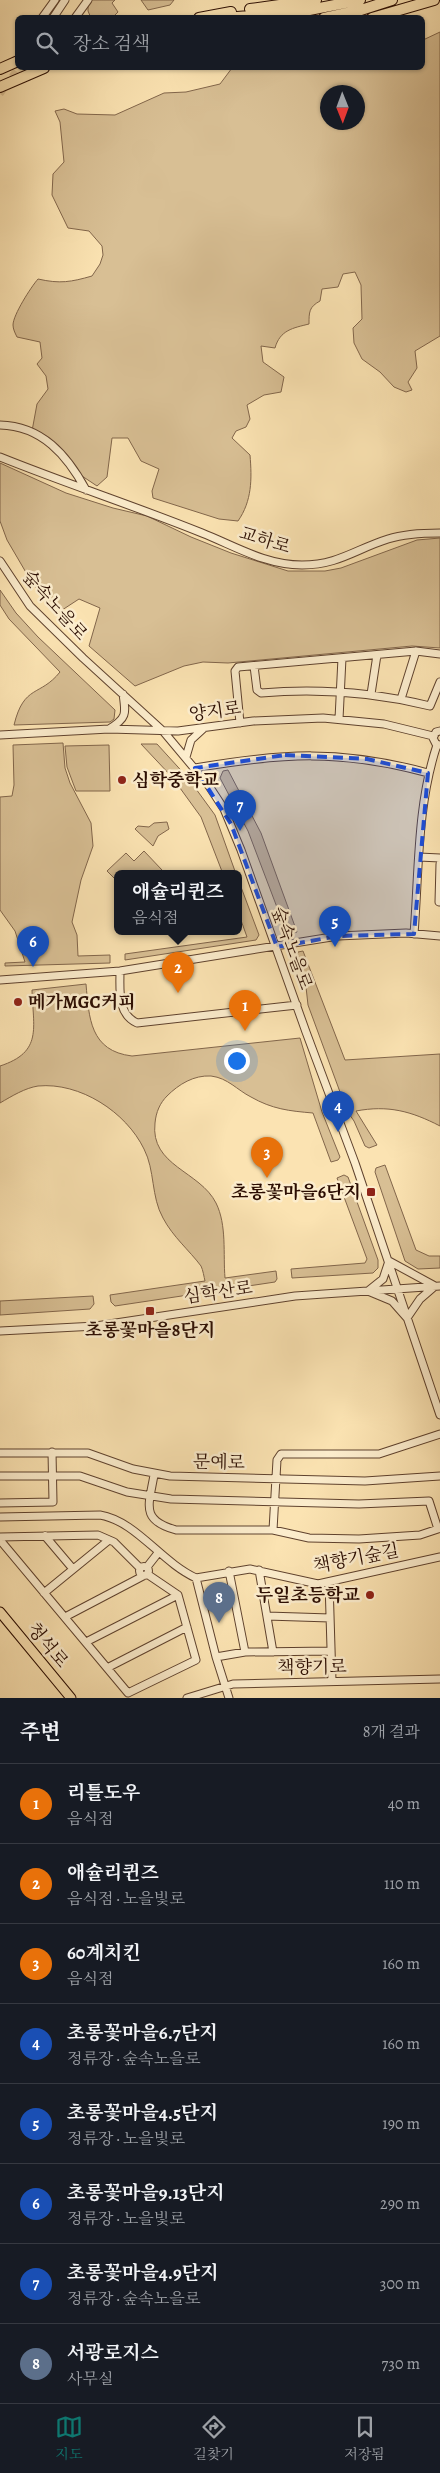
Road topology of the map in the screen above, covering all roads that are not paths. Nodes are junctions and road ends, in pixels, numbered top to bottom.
1 (54, 0) edge
2 (65, 0) edge
3 (88, 0) edge
4 (316, 0) edge
5 (360, 0) edge
6 (392, 0) edge
7 (434, 0) edge
8 (44, 15) edge
9 (55, 15) edge
10 (77, 15) edge
11 (218, 15) edge
12 (262, 15) edge
13 (338, 15) edge
14 (382, 15) edge
15 (15, 62) edge
16 (0, 69) edge
17 (39, 70) edge
18 (0, 87) edge
19 (0, 425) edge
20 (0, 457) edge
21 (86, 490) junction
22 (440, 533) edge
23 (0, 561) edge
24 (416, 651) junction
25 (440, 654) edge
26 (376, 655) junction
27 (342, 658) junction
28 (254, 666) junction
29 (440, 682) edge
30 (340, 691) junction
31 (122, 694) junction
32 (371, 694) junction
33 (401, 699) junction
34 (339, 719) junction
35 (240, 723) junction
36 (204, 728) junction
37 (109, 729) junction
38 (163, 731) junction
39 (440, 731) edge
40 (0, 734) edge
41 (433, 736) junction
42 (439, 745) edge
43 (186, 757) junction
44 (195, 768) junction
45 (428, 773) junction
46 (419, 857) junction
47 (440, 858) edge
48 (440, 864) edge
49 (437, 902) edge
50 (414, 934) junction
51 (440, 936) edge
52 (278, 947) junction
53 (120, 971) junction
54 (0, 980) edge
55 (297, 1005) junction
56 (389, 1261) junction
57 (437, 1286) edge
58 (398, 1289) junction
59 (368, 1291) junction
60 (407, 1318) junction
61 (0, 1331) edge
62 (440, 1414) edge
63 (440, 1434) edge
64 (52, 1452) junction
65 (0, 1453) edge
66 (51, 1475) junction
67 (154, 1475) junction
68 (0, 1476) edge
69 (440, 1476) edge
70 (275, 1479) junction
71 (150, 1497) junction
72 (274, 1502) junction
73 (0, 1503) edge
74 (0, 1517) edge
75 (274, 1530) junction
76 (45, 1536) junction
77 (0, 1539) edge
78 (109, 1540) junction
79 (158, 1553) junction
80 (440, 1557) edge
81 (73, 1569) junction
82 (259, 1570) junction
83 (145, 1571) junction
84 (229, 1571) junction
85 (196, 1578) junction
86 (329, 1582) junction
87 (44, 1592) junction
88 (178, 1595) junction
89 (0, 1612) edge
90 (268, 1616) junction
91 (65, 1617) junction
92 (330, 1618) junction
93 (187, 1627) junction
94 (86, 1642) junction
95 (331, 1651) junction
96 (245, 1652) junction
97 (273, 1652) junction
98 (216, 1657) junction
99 (107, 1668) junction
100 (440, 1680) edge
101 (332, 1681) junction
102 (225, 1686) junction
103 (71, 1698) edge
104 (187, 1698) edge
105 (229, 1698) edge

1 - 8 street
2 - 9 street
3 - 10 street
4 - 11 highway
5 - 12 highway
6 - 13 highway
7 - 14 highway
15 - 16 highway
17 - 18 highway
19 - 21 street
20 - 21 street, 교하로
21 - 22 street, 교하로
23 - 31 street, 숲속노을로
24 - 25 street
24 - 26 street
24 - 33 street
26 - 27 street
26 - 32 street
27 - 28 street
27 - 30 street
28 - 30 street
28 - 35 street
29 - 33 street
30 - 32 street
30 - 34 street
31 - 37 street
31 - 38 street, 숲속노을로
32 - 33 street
34 - 35 street, 양지로
34 - 41 street, 양지로
35 - 36 street, 양지로
36 - 38 street, 양지로
36 - 43 street
37 - 38 street, 양지로
37 - 40 street, 양지로
38 - 43 street, 숲속노을로
39 - 41 street
41 - 42 street
42 - 45 street
43 - 44 street, 숲속노을로
44 - 45 street
44 - 52 street, 숲속노을로
45 - 46 street
46 - 47 street
46 - 50 street
48 - 49 street
50 - 51 street
50 - 52 street
52 - 53 street
52 - 55 street, 숲속노을로
53 - 54 street
53 - 55 street
55 - 56 street, 숲속노을로
56 - 57 street
56 - 58 street, 숲속노을로
56 - 59 street
57 - 58 street, 심학산로
57 - 60 street
58 - 59 street, 심학산로
58 - 60 street, 숲속노을로
59 - 60 street
59 - 61 street, 심학산로
60 - 62 street, 숲속노을로
63 - 70 street
64 - 65 street, 문예로
64 - 66 street
64 - 67 street, 문예로
66 - 68 street
66 - 71 street
66 - 73 street
67 - 70 street, 문예로
67 - 71 street
69 - 70 street, 문예로
70 - 72 street
71 - 72 street
71 - 75 street
72 - 75 street
72 - 75 street
74 - 79 street
76 - 77 street
76 - 78 street
76 - 81 street
77 - 87 street
78 - 81 street
78 - 83 street
79 - 83 street
79 - 85 street
80 - 86 street, 책향기숲길
81 - 87 street
82 - 84 street, 책향기숲길
82 - 86 street, 책향기숲길
82 - 90 street
83 - 88 street
83 - 91 street
84 - 85 street, 책향기숲길
84 - 96 street
85 - 98 street
86 - 92 street
87 - 91 street
88 - 93 street
88 - 94 street
89 - 103 main road, 청석로
90 - 92 street
90 - 97 street
91 - 94 street
92 - 95 street
93 - 99 street
93 - 99 street
94 - 99 street
95 - 97 street
95 - 101 street
96 - 97 street
96 - 98 street
98 - 102 street
100 - 101 street, 책향기로
101 - 102 street, 책향기로
102 - 104 street, 책향기로
102 - 105 street

